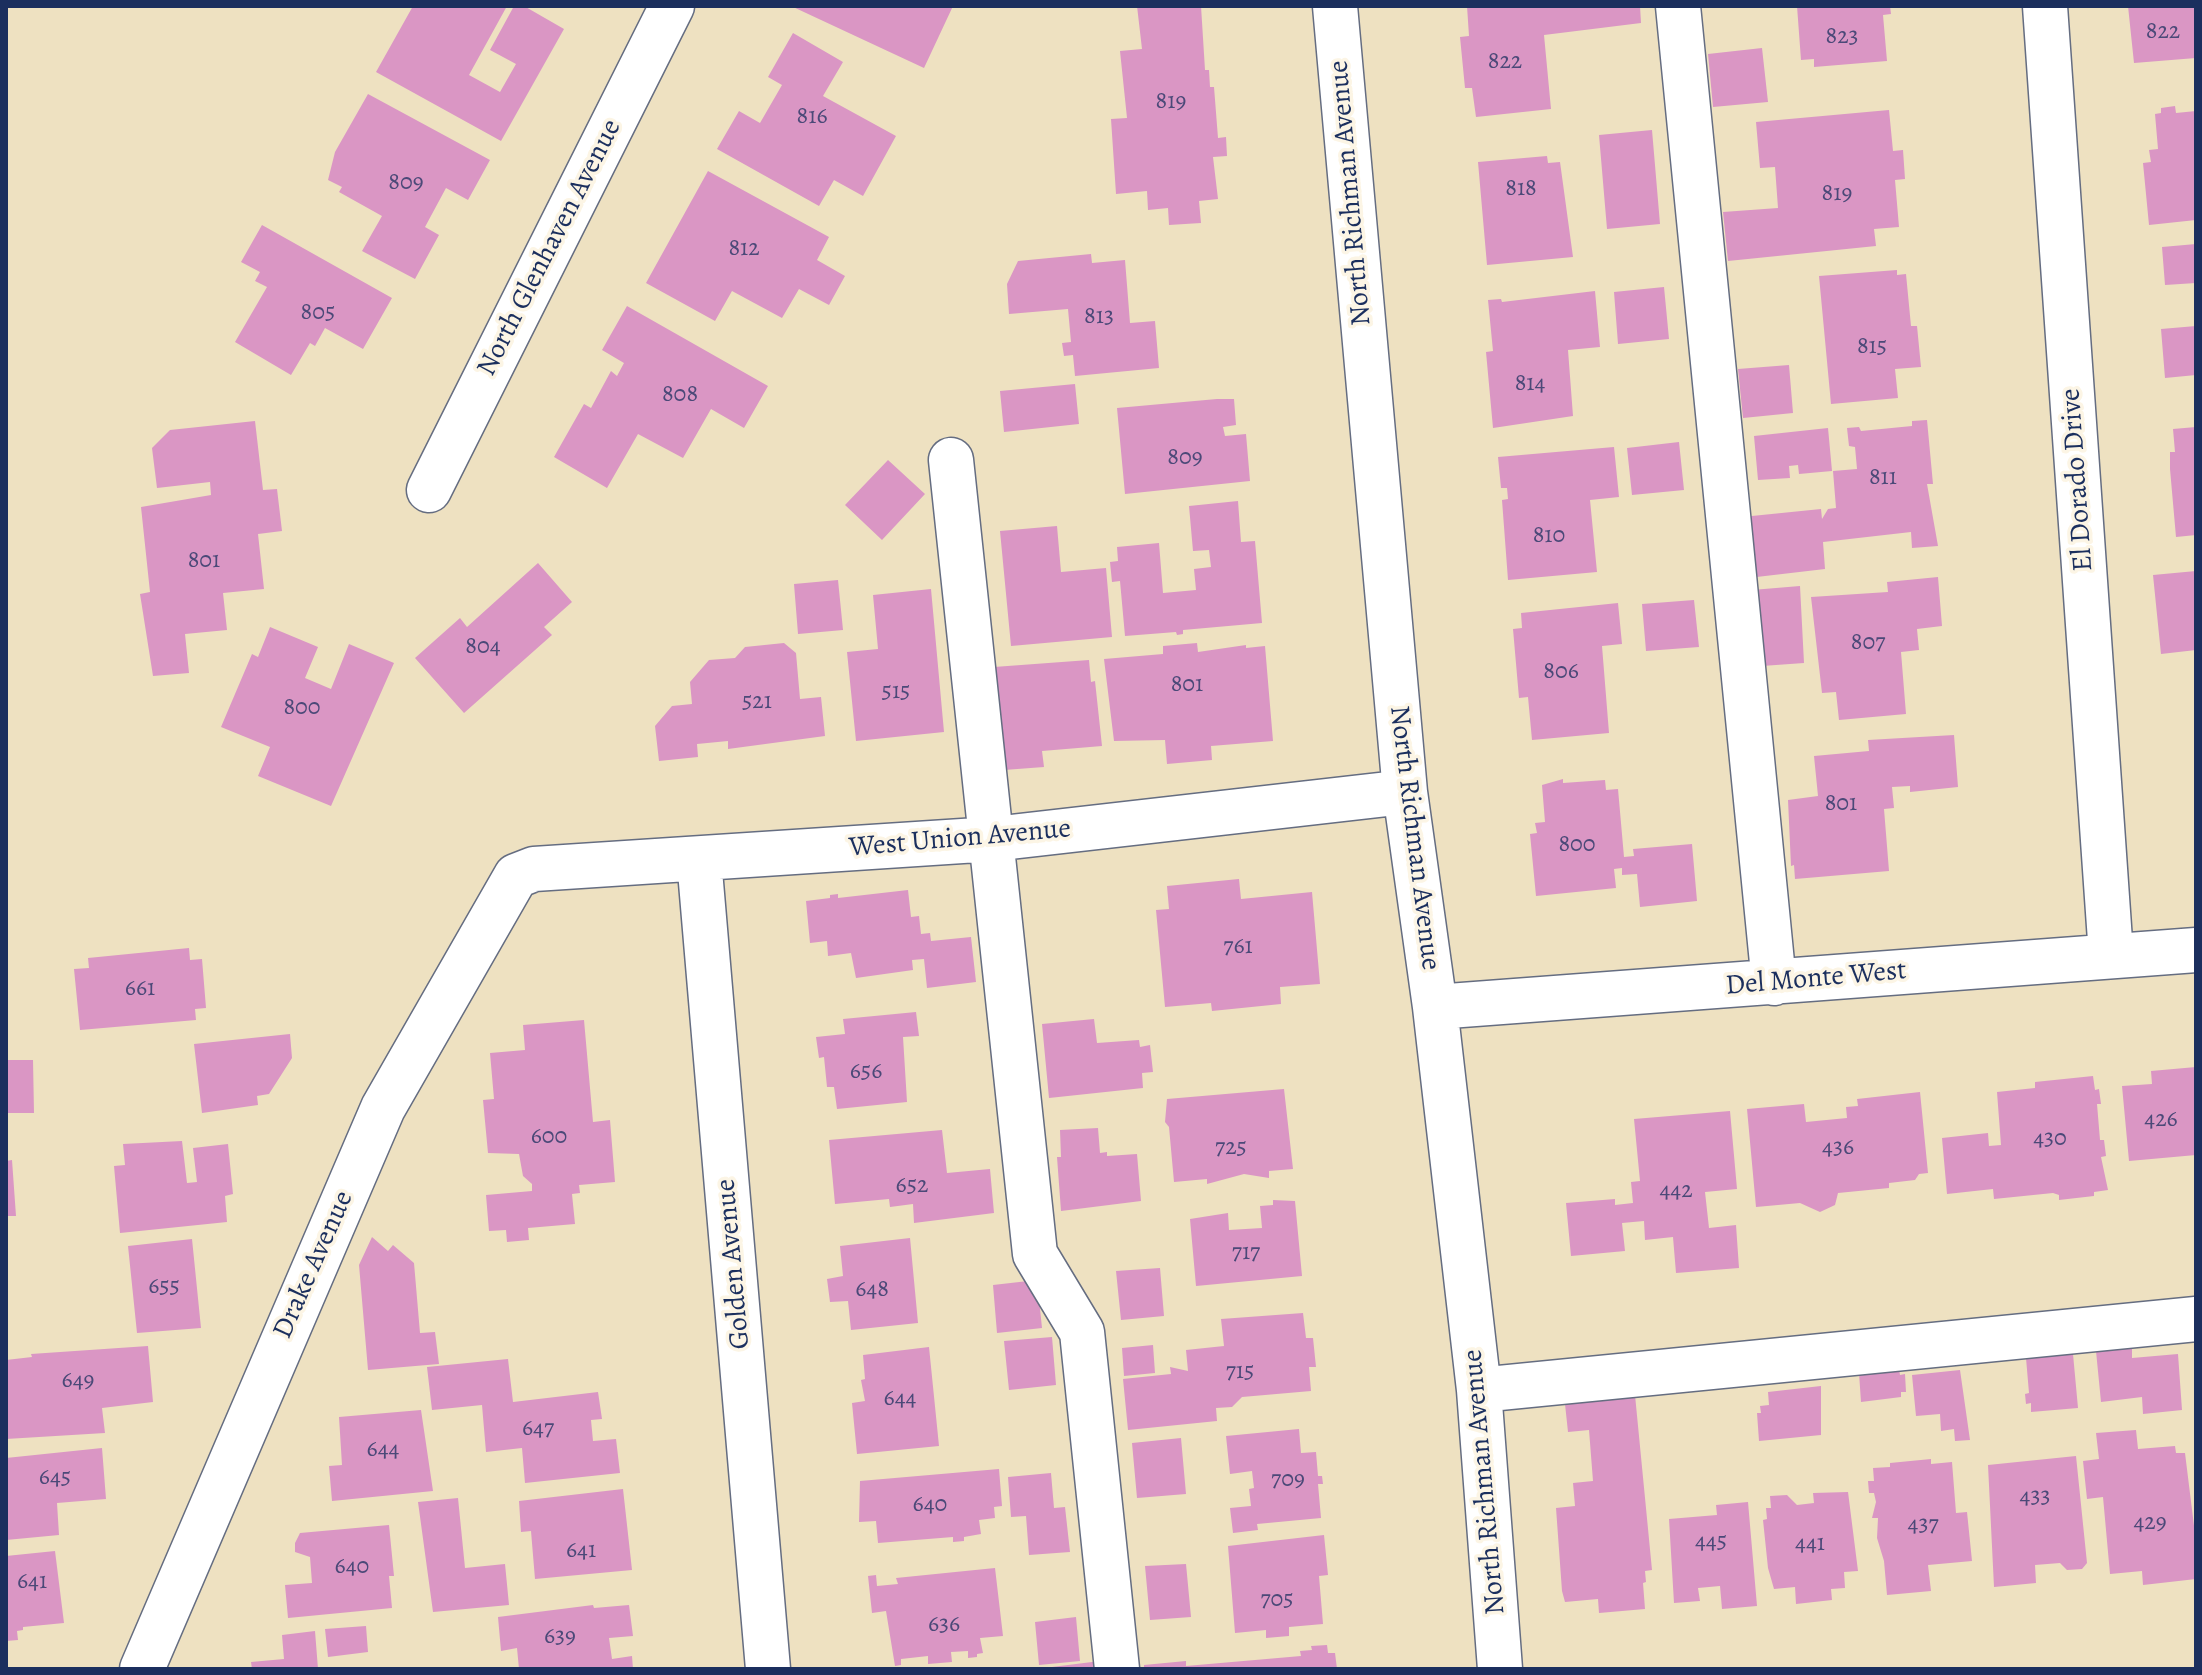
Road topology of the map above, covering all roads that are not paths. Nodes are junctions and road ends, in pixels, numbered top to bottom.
1 (672, 6) edge
2 (1335, 6) edge
3 (1678, 6) edge
4 (2045, 6) edge
5 (951, 460) dead end
6 (429, 490) dead end
7 (1405, 792) junction
8 (993, 839) junction
9 (699, 859) junction
10 (516, 876) joint
11 (2196, 950) edge
12 (2111, 955) junction
13 (1774, 983) junction
14 (1435, 1007) junction
15 (2196, 1319) edge
16 (1479, 1390) junction
17 (142, 1669) edge
18 (768, 1669) edge
19 (1117, 1669) edge
20 (1500, 1669) edge

1 - 6 street, North Glenhaven Avenue
2 - 7 street, North Richman Avenue
3 - 13 street
4 - 12 street, El Dorado Drive
5 - 8 street
7 - 8 street, West Union Avenue
7 - 14 street, North Richman Avenue
8 - 9 street, West Union Avenue
8 - 19 street
9 - 10 street, West Union Avenue
9 - 18 street, Golden Avenue
10 - 17 street, Drake Avenue
11 - 12 street, Del Monte West
12 - 13 street, Del Monte West
13 - 14 street, Del Monte West
14 - 16 street, North Richman Avenue
15 - 16 street
16 - 20 street, North Richman Avenue

